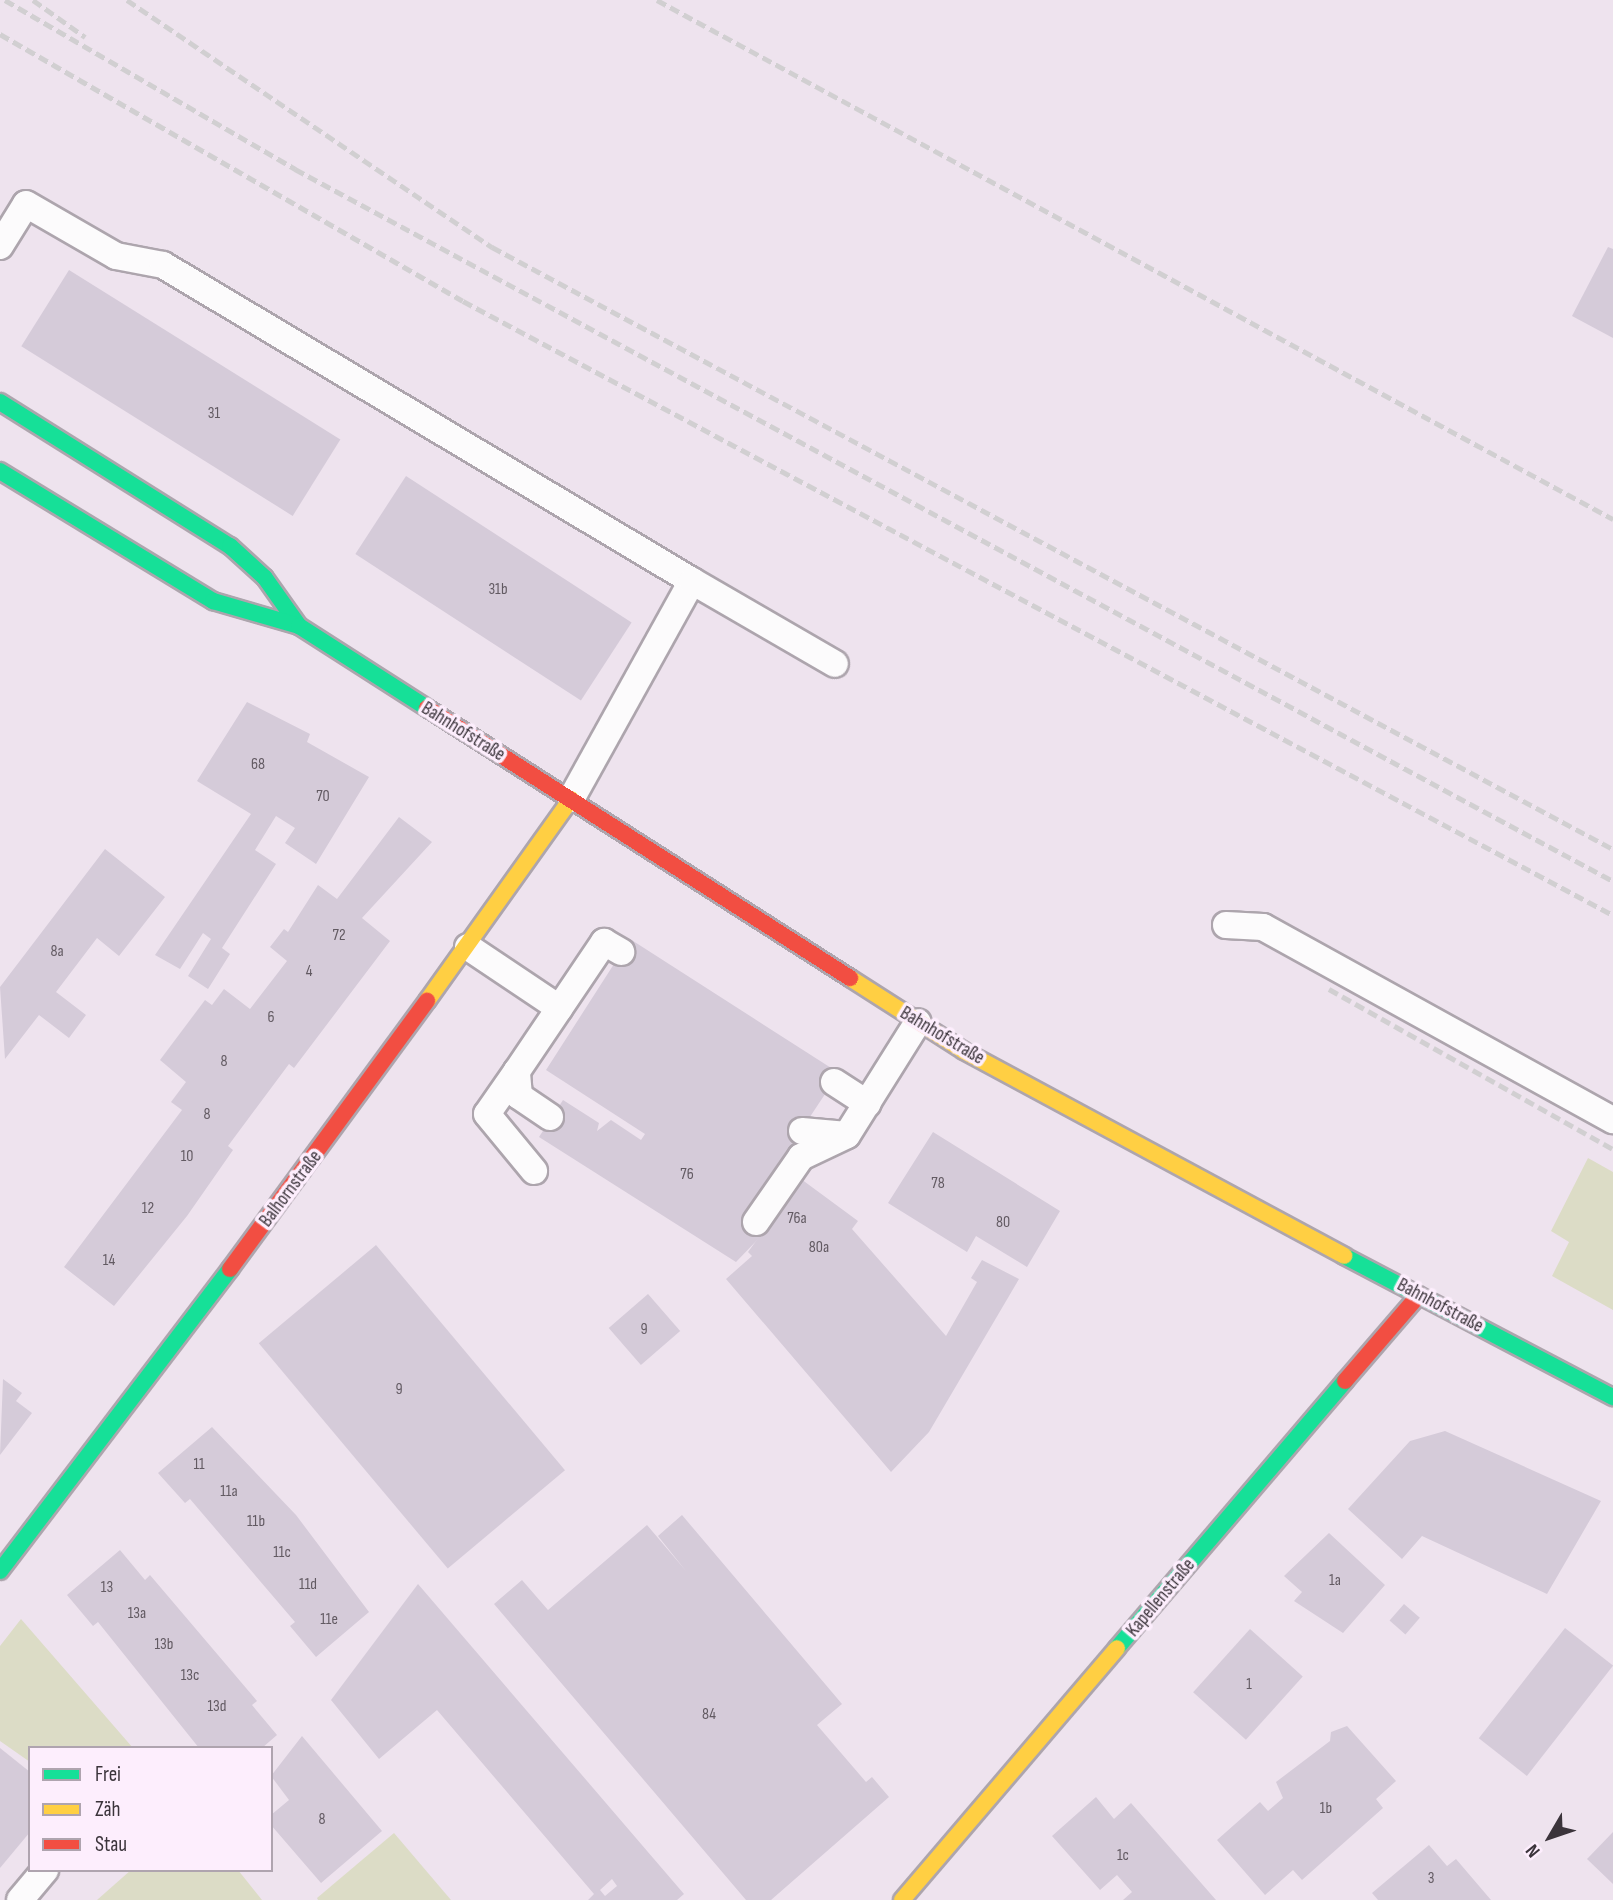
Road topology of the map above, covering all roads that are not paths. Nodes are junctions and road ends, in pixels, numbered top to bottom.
1 (0, 246) edge
2 (0, 402) edge
3 (0, 471) edge
4 (692, 582) junction
5 (299, 626) junction
6 (835, 664) dead end
7 (571, 799) junction
8 (1226, 925) dead end
9 (468, 947) junction
10 (621, 952) dead end
11 (559, 1008) junction
12 (918, 1022) junction
13 (834, 1082) dead end
14 (518, 1083) junction
15 (867, 1104) junction
16 (550, 1117) dead end
17 (1613, 1119) edge
18 (802, 1131) dead end
19 (847, 1135) junction
20 (534, 1171) dead end
21 (756, 1222) dead end
22 (1419, 1295) junction
23 (1613, 1397) edge
24 (0, 1572) edge
25 (43, 1872) edge
26 (20, 1900) edge
27 (902, 1900) edge

1 - 4 lane
2 - 5 main road, Bahnhofstraße
3 - 5 main road, Bahnhofstraße
4 - 6 lane
4 - 7 lane
5 - 7 main road, Bahnhofstraße
7 - 9 main road, Balhornstraße
7 - 12 main road, Bahnhofstraße
8 - 17 lane
9 - 11 lane
9 - 24 main road, Balhornstraße
10 - 11 lane
11 - 14 lane
12 - 15 lane
12 - 22 main road, Bahnhofstraße
13 - 15 lane
14 - 16 lane
14 - 20 lane
15 - 19 lane
18 - 19 lane
19 - 21 lane
22 - 23 main road, Bahnhofstraße
22 - 27 main road, Kapellenstraße
25 - 26 lane

